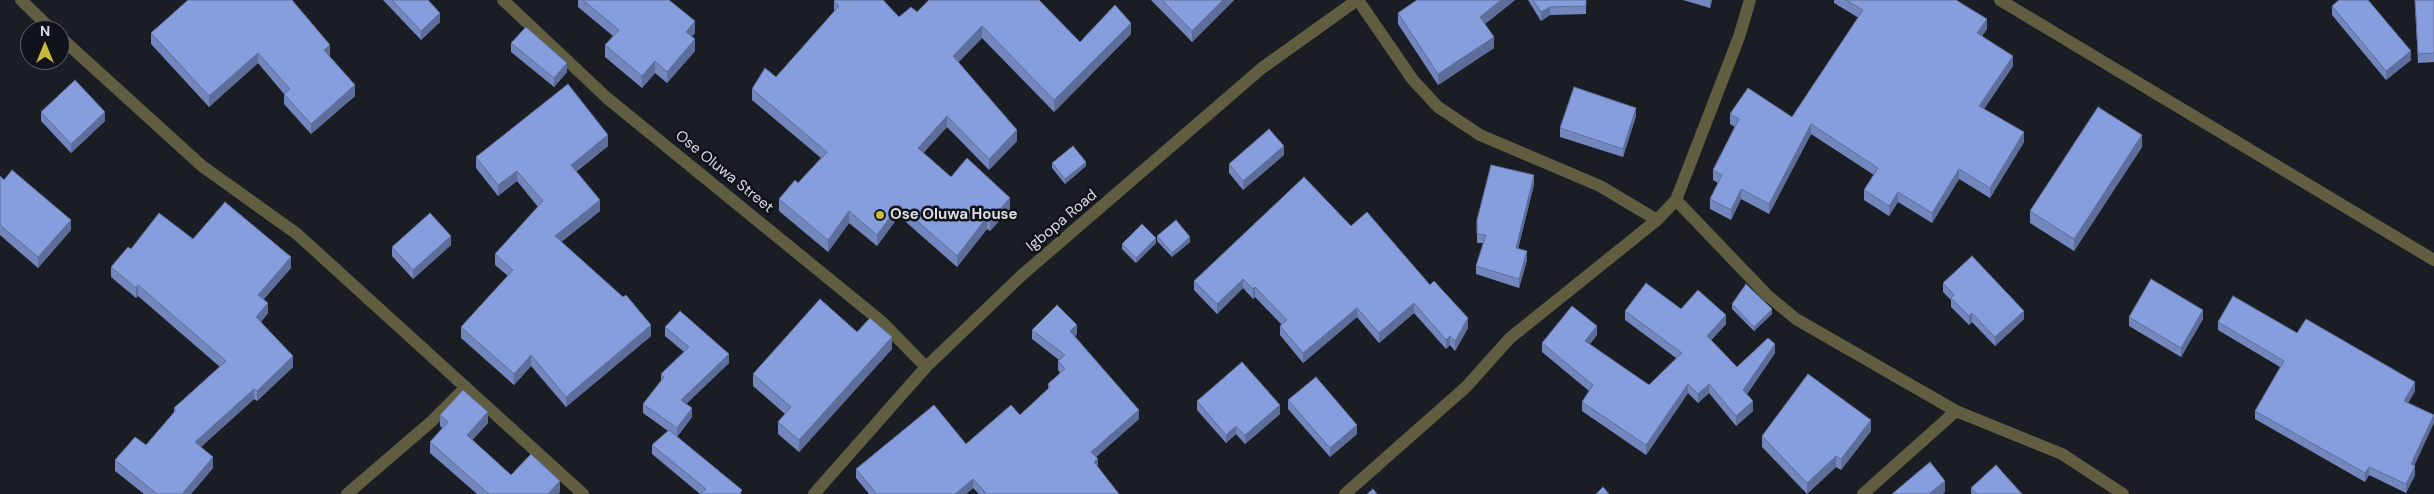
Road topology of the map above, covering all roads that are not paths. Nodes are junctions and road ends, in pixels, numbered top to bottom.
1 (20, 0) edge
2 (503, 0) edge
3 (1357, 0) edge
4 (1750, 0) edge
5 (2000, 0) edge
6 (41, 20) edge
7 (70, 46) edge
8 (1676, 200) junction
9 (1657, 220) junction
10 (2434, 260) edge
11 (926, 367) junction
12 (466, 387) junction
13 (1956, 411) junction
14 (346, 494) edge
15 (582, 494) edge
16 (814, 494) edge
17 (1345, 494) edge
18 (1863, 494) edge
19 (2123, 494) edge

1 - 6 street
2 - 11 street, Ose Oluwa Street
3 - 9 street
3 - 11 street, Igbopa Road
4 - 8 street
5 - 10 street
7 - 12 street
8 - 9 street
8 - 13 street
9 - 17 street
11 - 16 street, Igbopa Road
12 - 14 street
12 - 15 street
13 - 18 street
13 - 19 street

